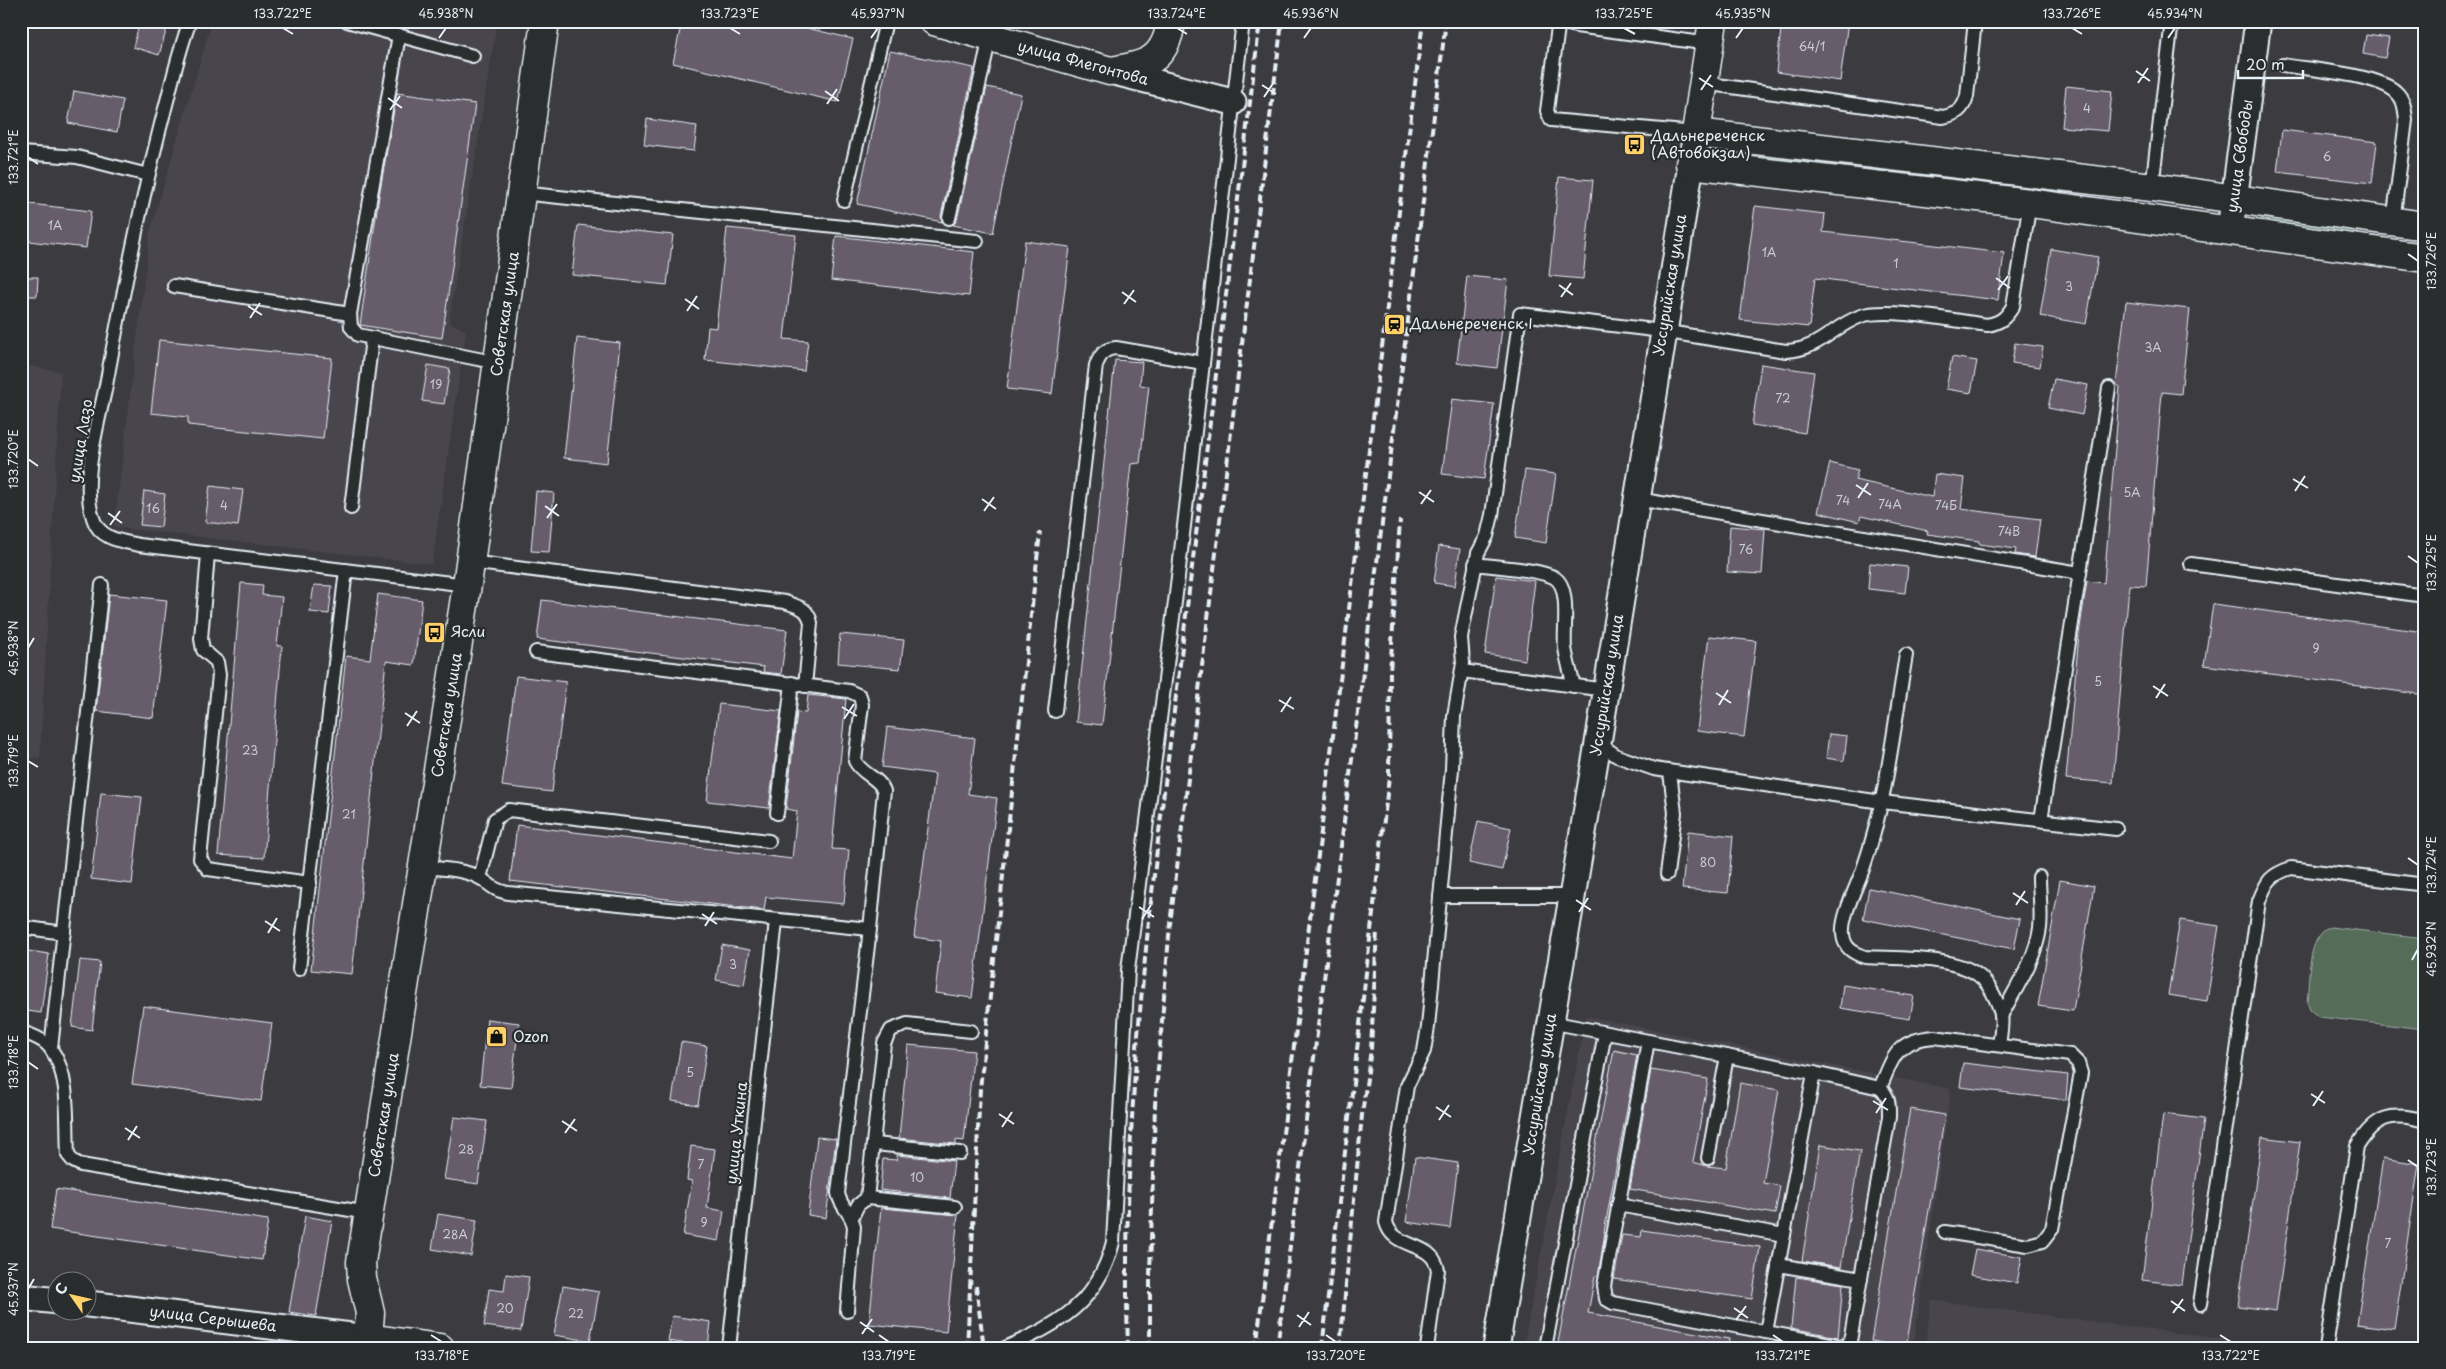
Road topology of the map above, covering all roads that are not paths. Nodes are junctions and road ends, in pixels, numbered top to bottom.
1 (190, 21) edge
2 (347, 21) edge
3 (545, 21) edge
4 (886, 21) edge
5 (934, 21) edge
6 (1172, 21) edge
7 (1243, 21) edge
8 (1975, 21) edge
9 (2172, 21) edge
10 (2258, 21) edge
11 (1556, 22) edge
12 (1576, 24) edge
13 (1711, 32) edge
14 (399, 36) junction
15 (990, 37) junction
16 (473, 56) dead end
17 (2283, 65) dead end
18 (1110, 71) junction
19 (1703, 83) junction
20 (1233, 102) junction
21 (1696, 133) junction
22 (21, 153) edge
23 (1690, 164) junction
24 (148, 175) junction
25 (2152, 187) junction
26 (521, 193) junction
27 (2234, 199) junction
28 (844, 200) dead end
29 (2030, 203) junction
30 (950, 218) dead end
31 (2393, 222) junction
32 (2425, 226) edge
33 (2230, 230) junction
34 (977, 240) dead end
35 (2425, 258) edge
36 (174, 286) dead end
37 (350, 314) junction
38 (1662, 331) junction
39 (372, 339) junction
40 (498, 363) junction
41 (1203, 363) junction
42 (2110, 388) dead end
43 (1637, 500) junction
44 (351, 508) dead end
45 (208, 554) junction
46 (1475, 564) junction
47 (2191, 564) dead end
48 (346, 570) junction
49 (2080, 573) junction
50 (469, 574) junction
51 (102, 585) dead end
52 (2425, 596) edge
53 (536, 652) dead end
54 (1906, 655) dead end
55 (1462, 671) junction
56 (792, 684) junction
57 (805, 686) junction
58 (1574, 686) junction
59 (1606, 690) junction
60 (1055, 711) dead end
61 (1598, 743) junction
62 (1670, 772) junction
63 (1882, 802) junction
64 (777, 813) dead end
65 (2041, 820) junction
66 (2116, 828) dead end
67 (769, 840) dead end
68 (424, 866) junction
69 (1667, 874) dead end
70 (2039, 877) dead end
71 (480, 878) junction
72 (2424, 882) edge
73 (310, 883) junction
74 (1440, 896) junction
75 (1571, 896) junction
76 (776, 921) junction
77 (21, 927) edge
78 (870, 929) junction
79 (64, 933) junction
80 (300, 969) dead end
81 (2002, 1016) junction
82 (1550, 1022) junction
83 (971, 1031) dead end
84 (21, 1032) edge
85 (1605, 1033) junction
86 (1648, 1041) junction
87 (1999, 1045) junction
88 (51, 1048) junction
89 (1727, 1056) junction
90 (1814, 1073) junction
91 (1880, 1088) junction
92 (2425, 1122) edge
93 (875, 1144) junction
94 (960, 1153) dead end
95 (1708, 1158) dead end
96 (867, 1198) junction
97 (1618, 1205) junction
98 (955, 1207) dead end
99 (368, 1213) junction
100 (852, 1217) junction
101 (1945, 1232) dead end
102 (1784, 1235) junction
103 (1778, 1266) junction
104 (1861, 1279) junction
105 (21, 1297) edge
106 (48, 1300) edge
107 (2200, 1304) dead end
108 (98, 1305) edge
109 (847, 1311) dead end
110 (1766, 1332) junction
111 (367, 1343) edge
112 (440, 1348) edge
113 (729, 1348) edge
114 (1005, 1348) edge
115 (1427, 1348) edge
116 (1496, 1348) edge
117 (1545, 1348) edge
118 (1850, 1348) edge
119 (2326, 1348) edge

1 - 24 lane, улица Лазо
2 - 14 lane
3 - 26 main road, Советская улица
4 - 28 lane
5 - 15 main road, улица Флегонтова
6 - 18 main road
7 - 20 lane
8 - 19 lane
9 - 25 lane
10 - 27 street, улица Свободы
11 - 12 lane
11 - 21 lane
12 - 13 lane
13 - 19 main road, Уссурийская улица
14 - 16 lane
14 - 37 lane
15 - 18 main road, улица Флегонтова
15 - 30 lane
17 - 31 lane
18 - 20 street, улица Флегонтова
19 - 21 main road, Уссурийская улица
20 - 41 lane
21 - 23 street, Уссурийская улица
21 - 25 main road
22 - 24 lane
23 - 29 main road
23 - 38 street, Уссурийская улица
24 - 45 lane, улица Лазо
25 - 27 main road
26 - 34 lane
26 - 40 main road, Советская улица
27 - 31 main road
27 - 33 street, улица Свободы
29 - 33 main road
29 - 38 lane
31 - 32 main road
33 - 35 main road
36 - 37 lane
37 - 39 lane
38 - 43 street, Уссурийская улица
38 - 46 lane
39 - 40 lane
39 - 44 lane
40 - 50 main road, Советская улица
41 - 60 lane
41 - 114 lane
42 - 49 lane
43 - 49 lane
43 - 59 street, Уссурийская улица
45 - 48 lane, улица Лазо
45 - 73 lane
46 - 55 lane
46 - 58 lane
47 - 52 lane
48 - 50 lane, улица Лазо
48 - 73 lane
49 - 65 lane
50 - 57 lane, улица Лазо
50 - 68 main road, Советская улица
51 - 79 lane
53 - 56 lane
54 - 63 lane
55 - 58 lane
55 - 74 lane
56 - 57 lane
56 - 64 lane
57 - 78 lane
58 - 59 lane
59 - 61 street, Уссурийская улица
61 - 62 lane
61 - 75 street, Уссурийская улица
62 - 63 lane
62 - 69 lane
63 - 65 lane
63 - 81 lane
65 - 66 lane
67 - 71 lane
68 - 71 lane
68 - 99 main road, Советская улица
70 - 81 lane
71 - 76 lane
72 - 107 lane
73 - 80 lane
74 - 75 lane
74 - 115 lane
75 - 82 street, Уссурийская улица
76 - 78 lane
76 - 113 lane, улица Уткина
77 - 79 lane
78 - 100 lane
79 - 88 lane
81 - 87 lane
82 - 85 lane
82 - 116 street, Уссурийская улица
83 - 93 lane
84 - 88 lane
85 - 86 lane
85 - 117 lane
86 - 89 lane
86 - 97 lane
87 - 91 lane
87 - 101 lane
88 - 99 lane
89 - 90 lane
89 - 95 lane
90 - 91 lane
90 - 102 lane
91 - 104 lane
92 - 119 lane
93 - 94 lane
93 - 96 lane
96 - 98 lane
96 - 100 lane
97 - 102 lane
97 - 110 lane
99 - 111 main road, Советская улица
100 - 109 lane
102 - 103 lane
103 - 104 lane
103 - 110 lane
104 - 118 lane
105 - 106 street
108 - 111 street, улица Серышева
110 - 118 lane
111 - 112 main road

